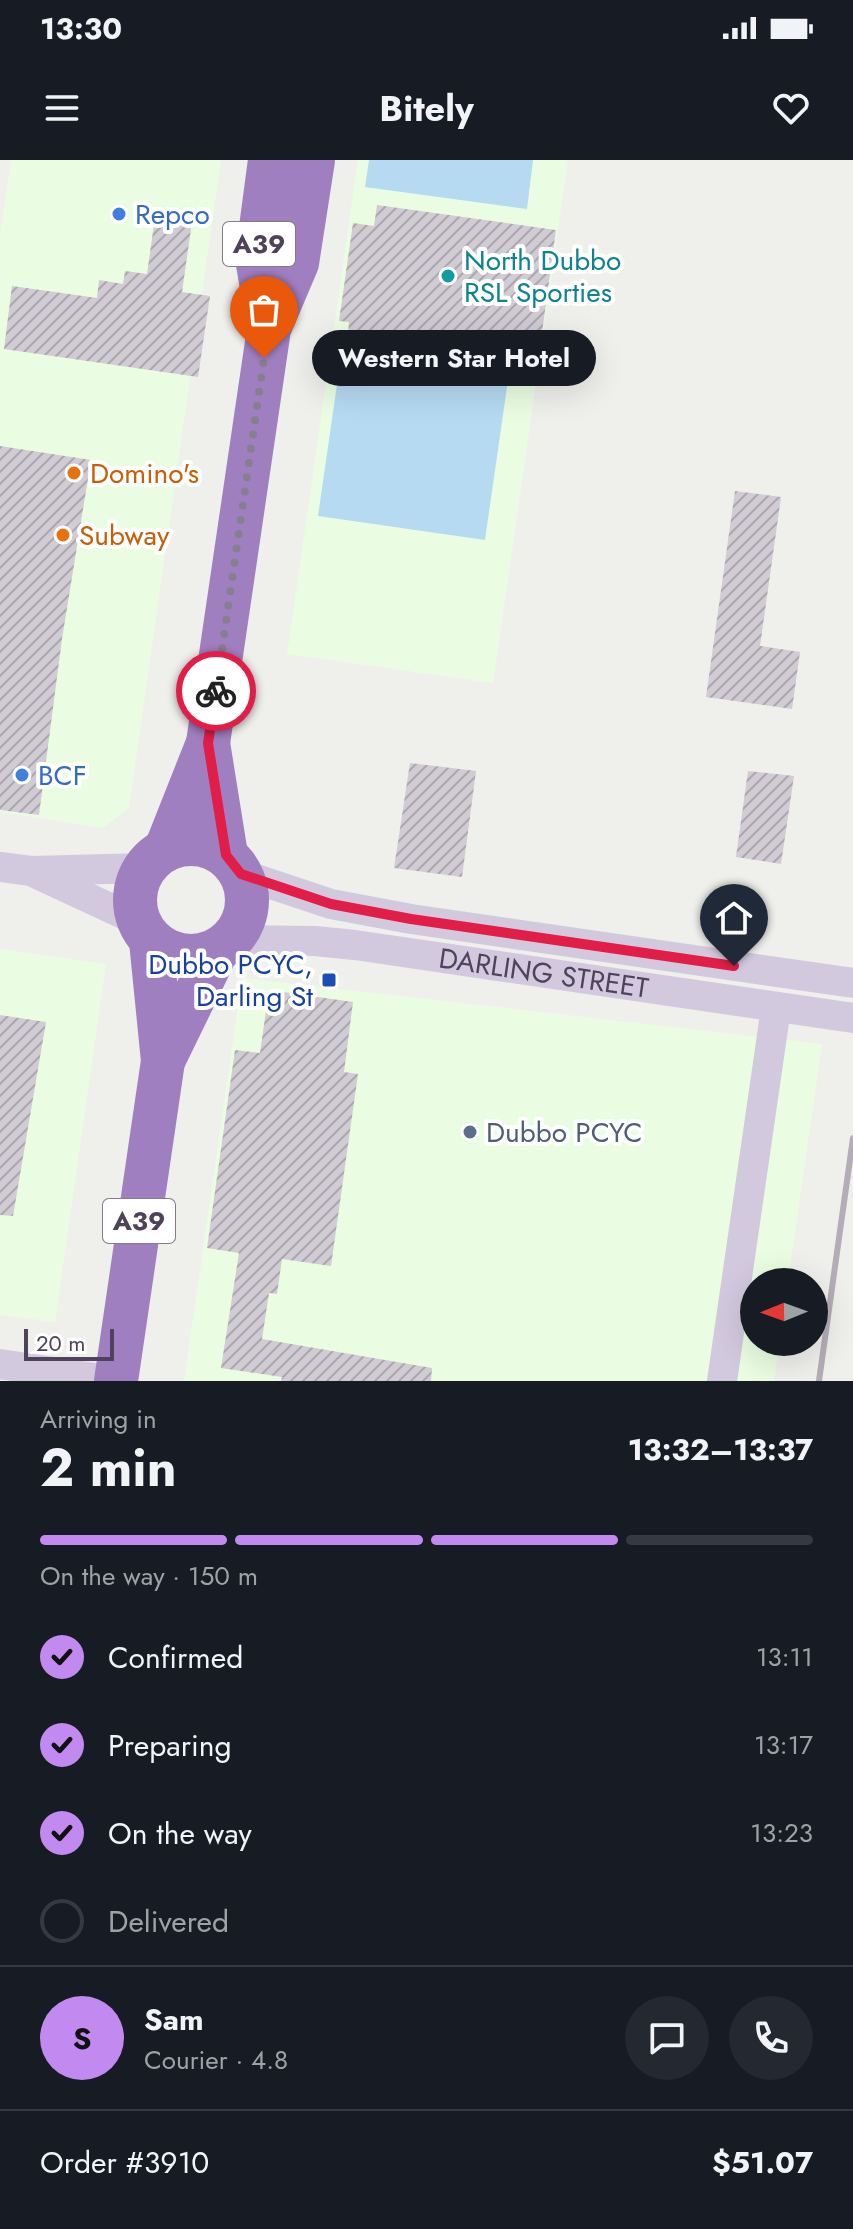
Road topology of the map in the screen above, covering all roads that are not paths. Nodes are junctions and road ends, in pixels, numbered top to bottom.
1 (270, 160) edge
2 (313, 160) edge
3 (269, 329) junction
4 (208, 743) junction
5 (155, 858) junction
6 (233, 865) junction
7 (0, 867) edge
8 (31, 871) junction
9 (144, 931) junction
10 (225, 945) junction
11 (853, 983) edge
12 (776, 1008) junction
13 (853, 1018) edge
14 (163, 1061) junction
15 (0, 1364) edge
16 (116, 1381) edge
17 (722, 1381) edge

1 - 3 highway, A39
2 - 3 highway, A39
3 - 4 highway, A39
4 - 5 highway, A39
4 - 6 highway, A39
5 - 6 highway
5 - 8 street
5 - 9 highway, A39
6 - 10 highway, A39
6 - 11 street, DARLING STREET
7 - 8 street
8 - 9 street
9 - 10 highway
9 - 14 highway, A39
10 - 12 street, DARLING STREET
10 - 14 highway, A39
12 - 13 street, DARLING STREET
12 - 17 street
14 - 16 highway, A39
15 - 16 street

